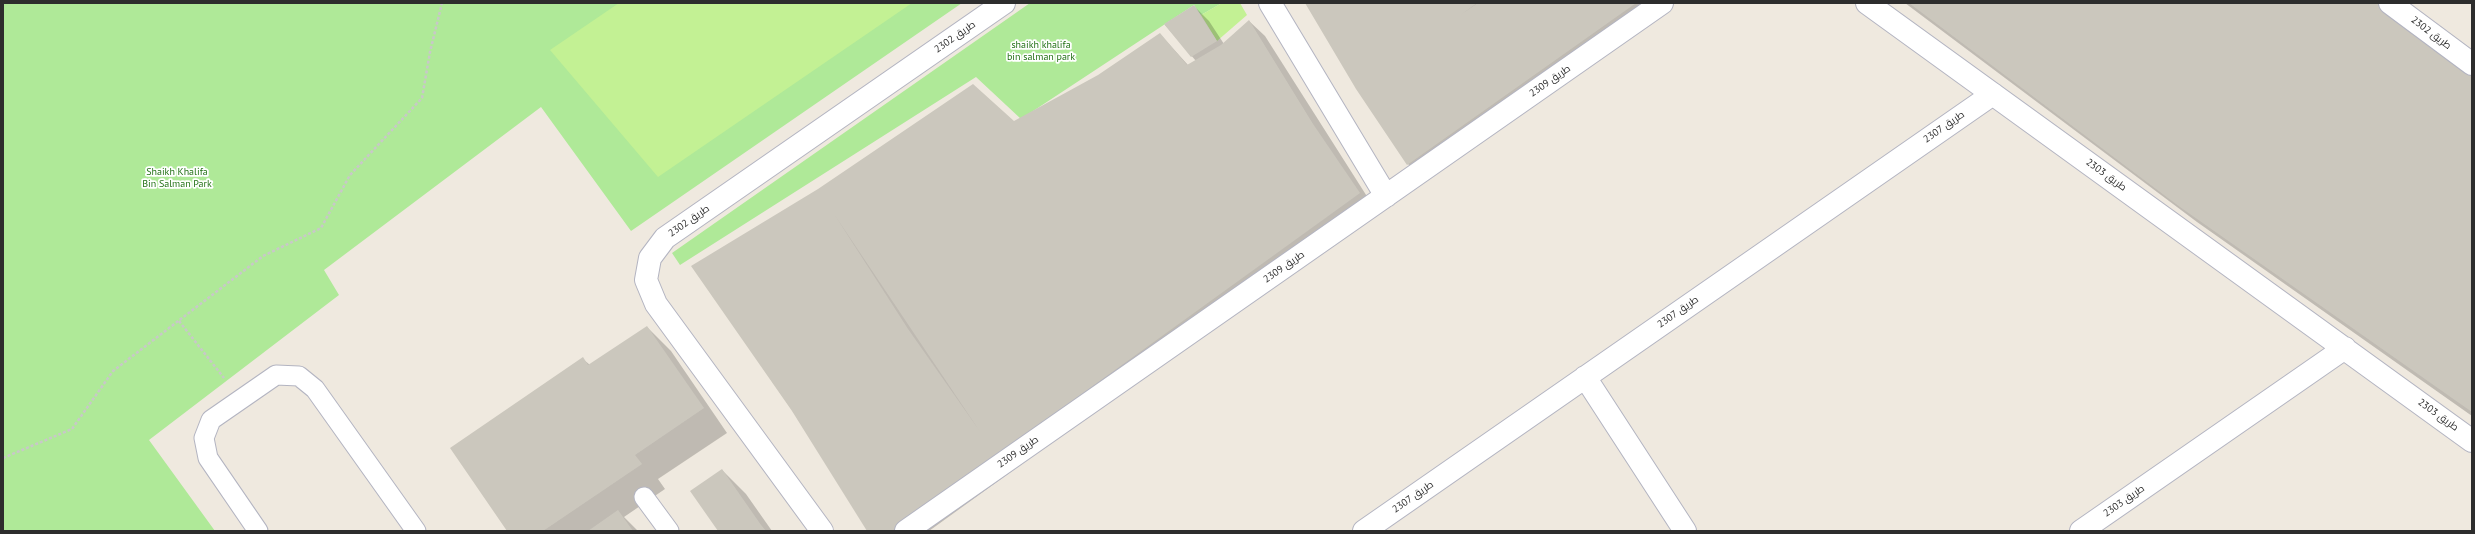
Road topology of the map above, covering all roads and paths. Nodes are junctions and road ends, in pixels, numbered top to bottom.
1 (442, 3) edge
2 (1004, 3) edge
3 (1270, 3) edge
4 (1662, 3) edge
5 (1867, 3) edge
6 (2390, 3) edge
7 (2472, 64) edge
8 (1992, 94) junction
9 (1386, 196) junction
10 (178, 320) junction
11 (2345, 348) junction
12 (1585, 378) junction
13 (241, 399) junction
14 (2472, 441) edge
15 (3, 458) edge
16 (644, 497) dead end
17 (258, 531) edge
18 (416, 531) edge
19 (669, 531) edge
20 (822, 531) edge
21 (906, 531) edge
22 (1364, 531) edge
23 (1685, 531) edge
24 (2081, 531) edge

1 - 10 path
2 - 20 street, طريق 2302
3 - 9 street
4 - 9 street, طريق 2309
5 - 8 street, طريق 2303
6 - 7 street, طريق 2302
8 - 11 street, طريق 2303
8 - 12 street, طريق 2307
9 - 21 street, طريق 2309
10 - 13 path
10 - 15 path
11 - 14 street, طريق 2303
11 - 24 street, طريق 2303
12 - 22 street, طريق 2307
12 - 23 street
13 - 17 lane
13 - 18 lane
16 - 19 lane

